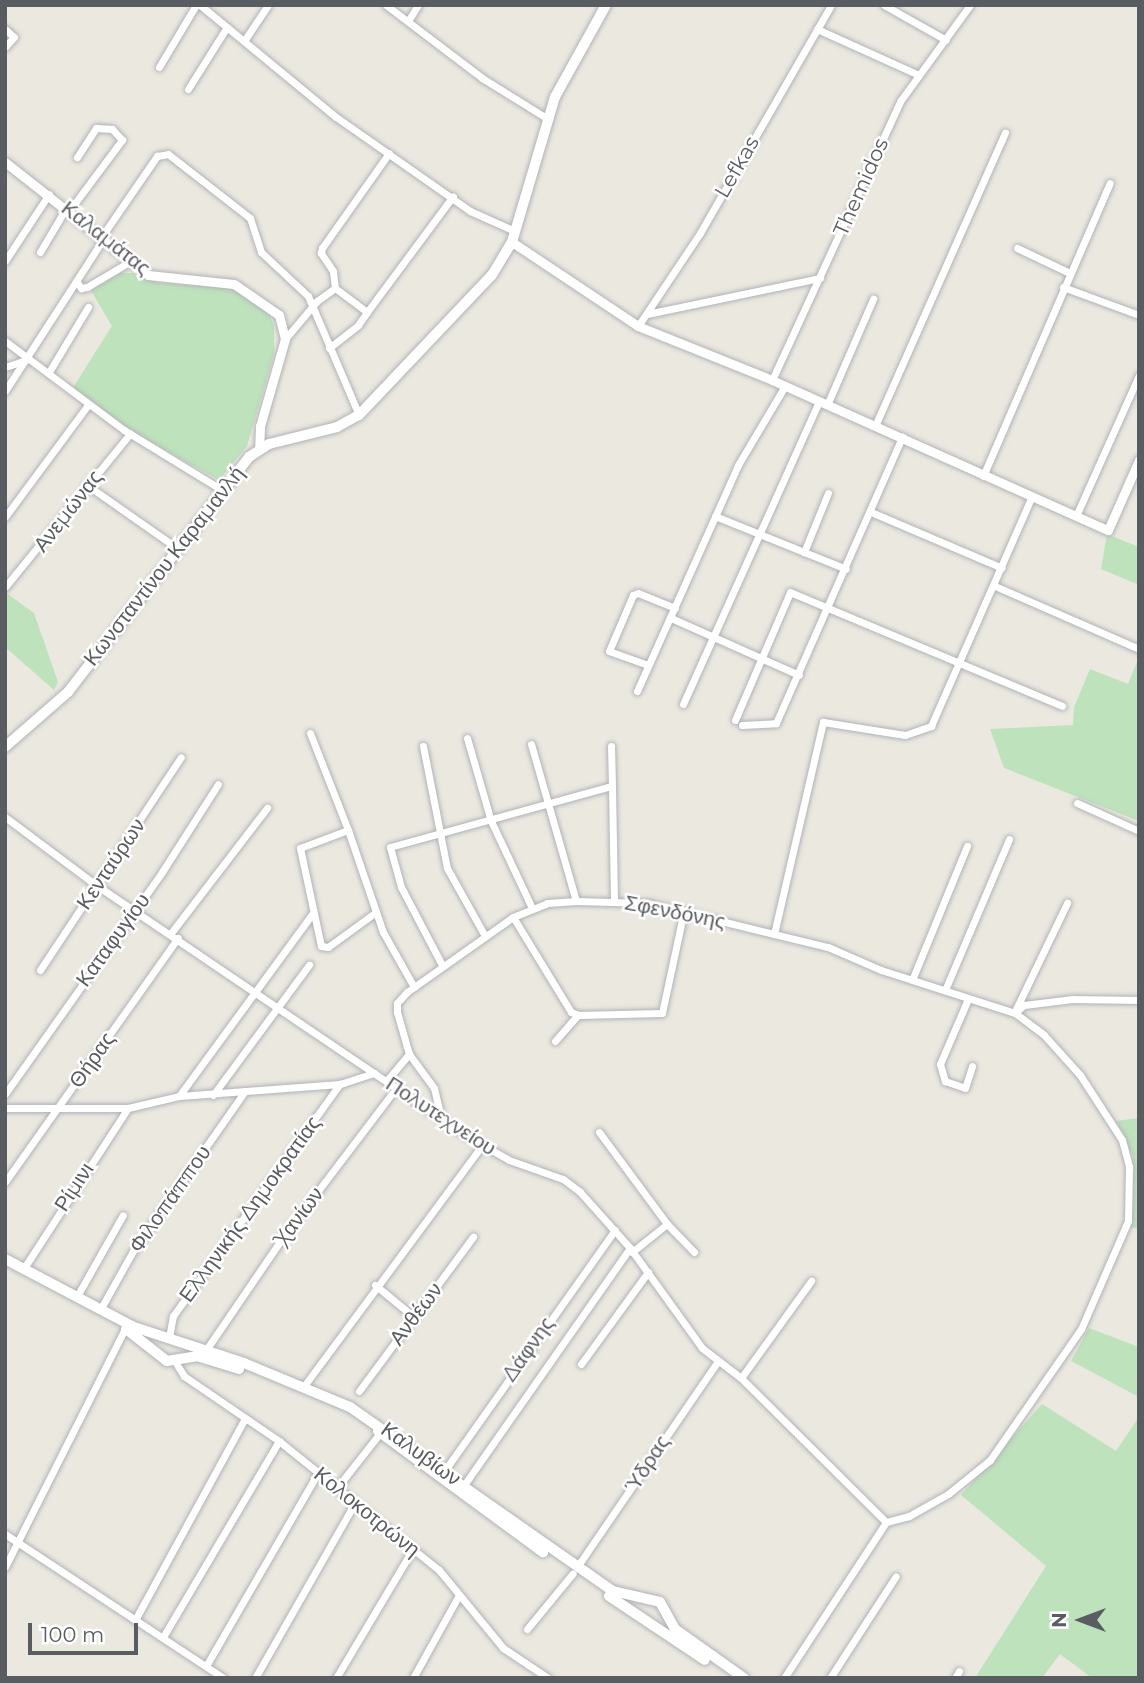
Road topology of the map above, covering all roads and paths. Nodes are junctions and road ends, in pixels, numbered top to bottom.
1 (198, 5) edge
2 (268, 5) edge
3 (386, 5) edge
4 (418, 5) edge
5 (606, 5) edge
6 (831, 5) edge
7 (884, 5) edge
8 (970, 5) edge
9 (408, 21) junction
10 (227, 27) junction
11 (5, 29) edge
12 (817, 29) junction
13 (946, 40) junction
14 (244, 41) junction
15 (5, 47) edge
16 (159, 67) dead end
17 (919, 75) junction
18 (188, 89) dead end
19 (548, 118) junction
20 (1005, 133) dead end
21 (389, 153) junction
22 (77, 157) dead end
23 (5, 162) edge
24 (1110, 183) dead end
25 (49, 193) junction
26 (453, 195) junction
27 (67, 209) junction
28 (513, 237) junction
29 (101, 240) junction
30 (1017, 248) dead end
31 (40, 252) dead end
32 (5, 261) edge
33 (129, 261) junction
34 (1070, 272) junction
35 (820, 278) junction
36 (76, 281) junction
37 (1063, 287) junction
38 (335, 288) junction
39 (873, 299) dead end
40 (313, 306) junction
41 (88, 307) dead end
42 (367, 312) junction
43 (647, 314) junction
44 (1139, 316) edge
45 (638, 326) junction
46 (285, 338) junction
47 (5, 341) edge
48 (329, 348) junction
49 (30, 358) junction
50 (5, 367) edge
51 (49, 372) junction
52 (1139, 375) edge
53 (772, 380) junction
54 (785, 386) junction
55 (5, 391) edge
56 (1130, 395) junction
57 (1139, 398) edge
58 (823, 403) junction
59 (88, 405) junction
60 (359, 415) junction
61 (875, 426) junction
62 (130, 434) junction
63 (902, 438) junction
64 (258, 449) junction
65 (1139, 460) edge
66 (983, 476) junction
67 (87, 485) junction
68 (222, 489) junction
69 (828, 493) dead end
70 (1031, 498) junction
71 (871, 512) junction
72 (715, 516) junction
73 (1076, 516) junction
74 (5, 517) edge
75 (762, 535) junction
76 (177, 548) junction
77 (804, 552) junction
78 (1002, 568) junction
79 (846, 569) junction
80 (995, 586) junction
81 (6, 588) edge
82 (675, 608) junction
83 (830, 608) junction
84 (670, 618) junction
85 (715, 637) junction
86 (1139, 649) edge
87 (764, 658) junction
88 (961, 662) junction
89 (648, 666) junction
90 (799, 675) junction
91 (638, 691) dead end
92 (683, 704) dead end
93 (1062, 706) dead end
94 (310, 733) dead end
95 (467, 738) dead end
96 (531, 744) dead end
97 (423, 746) dead end
98 (611, 746) dead end
99 (5, 747) edge
100 (181, 757) dead end
101 (218, 784) dead end
102 (612, 786) junction
103 (550, 803) junction
104 (1077, 803) dead end
105 (267, 808) dead end
106 (5, 817) edge
107 (491, 821) junction
108 (348, 830) junction
109 (1139, 831) edge
110 (438, 832) junction
111 (1009, 839) dead end
112 (967, 846) dead end
113 (96, 885) junction
114 (576, 901) junction
115 (614, 901) junction
116 (1067, 903) dead end
117 (532, 908) junction
118 (134, 910) junction
119 (684, 910) junction
120 (376, 912) junction
121 (312, 914) junction
122 (513, 917) junction
123 (774, 934) junction
124 (175, 936) junction
125 (485, 936) junction
126 (309, 965) dead end
127 (442, 965) junction
128 (40, 970) dead end
129 (912, 980) junction
130 (414, 988) junction
131 (255, 990) junction
132 (945, 990) junction
133 (968, 999) junction
134 (1139, 1000) edge
135 (276, 1005) junction
136 (1015, 1013) junction
137 (578, 1016) junction
138 (555, 1041) dead end
139 (409, 1054) junction
140 (972, 1066) dead end
141 (374, 1073) junction
142 (388, 1079) junction
143 (340, 1084) junction
144 (397, 1087) junction
145 (245, 1091) junction
146 (5, 1094) edge
147 (213, 1094) junction
148 (179, 1096) junction
149 (59, 1107) junction
150 (5, 1108) edge
151 (128, 1108) junction
152 (440, 1116) junction
153 (599, 1132) dead end
154 (483, 1144) junction
155 (5, 1182) edge
156 (123, 1215) dead end
157 (667, 1224) junction
158 (615, 1230) junction
159 (473, 1237) dead end
160 (631, 1250) junction
161 (694, 1252) dead end
162 (5, 1259) edge
163 (5, 1267) edge
164 (24, 1269) junction
165 (648, 1272) junction
166 (811, 1281) dead end
167 (375, 1285) junction
168 (76, 1298) junction
169 (100, 1310) junction
170 (414, 1317) junction
171 (125, 1328) junction
172 (171, 1339) junction
173 (206, 1350) junction
174 (158, 1354) junction
175 (174, 1359) junction
176 (718, 1361) junction
177 (581, 1364) dead end
178 (741, 1378) junction
179 (304, 1386) junction
180 (359, 1391) dead end
181 (245, 1418) junction
182 (380, 1433) junction
183 (279, 1441) junction
184 (445, 1470) junction
185 (318, 1473) junction
186 (464, 1485) junction
187 (336, 1489) junction
188 (355, 1503) junction
189 (886, 1522) junction
190 (5, 1534) edge
191 (15, 1541) junction
192 (413, 1549) junction
193 (5, 1567) edge
194 (575, 1570) junction
195 (896, 1576) dead end
196 (459, 1595) junction
197 (648, 1600) junction
198 (664, 1608) junction
199 (135, 1620) junction
200 (646, 1620) junction
201 (527, 1629) dead end
202 (163, 1637) junction
203 (206, 1666) junction
204 (223, 1678) edge
205 (256, 1678) edge
206 (336, 1678) edge
207 (413, 1678) edge
208 (548, 1678) edge
209 (732, 1678) edge
210 (744, 1678) edge
211 (784, 1678) edge
212 (830, 1678) edge

1 - 10 street
1 - 16 street
2 - 14 street
3 - 9 street
4 - 9 street
5 - 19 main road, Κωνσταντίνου Καραμανλή
6 - 12 street, Lefkas
7 - 13 street
8 - 13 street, Themidos
9 - 19 street
10 - 14 street
10 - 18 street
11 - 15 street
12 - 17 street
12 - 43 street, Lefkas
13 - 17 street, Themidos
14 - 21 street
17 - 35 street, Themidos
19 - 28 main road, Κωνσταντίνου Καραμανλή
20 - 61 street
21 - 26 street
21 - 38 street
22 - 27 street
23 - 25 street, Καλαμάτας
24 - 34 street
25 - 27 street, Καλαμάτας
25 - 32 street
26 - 28 street
26 - 42 street
27 - 29 street, Καλαμάτας
27 - 31 street
28 - 45 street
28 - 60 main road, Κωνσταντίνου Καραμανλή
29 - 33 street, Καλαμάτας
29 - 36 street
29 - 40 street
30 - 34 street
33 - 36 street
33 - 46 street, Καλαμάτας
34 - 37 street
35 - 43 street
35 - 53 street, Themidos
36 - 49 street
37 - 44 street
37 - 66 street
38 - 40 street
38 - 42 street
39 - 58 street
40 - 46 street
40 - 48 street
41 - 51 street
42 - 48 street
43 - 45 street, Lefkas
45 - 53 street
46 - 64 street
47 - 49 street
48 - 60 street
49 - 50 street
49 - 51 street
49 - 55 street
51 - 59 street
52 - 56 street
53 - 54 street
54 - 58 street
54 - 72 street
56 - 57 street
56 - 73 street
58 - 61 street
58 - 75 street
59 - 62 street
59 - 74 street
60 - 64 main road, Κωνσταντίνου Καραμανλή
61 - 63 street
62 - 67 street, Ανεμώνας
62 - 68 street
63 - 66 street
63 - 71 street
64 - 68 main road, Κωνσταντίνου Καραμανλή
65 - 73 street
66 - 70 street
67 - 76 street
67 - 81 street, Ανεμώνας
68 - 76 main road, Κωνσταντίνου Καραμανλή
69 - 77 street
70 - 73 street
70 - 78 street
71 - 78 street
71 - 79 street
72 - 75 street
72 - 82 street
75 - 77 street
75 - 85 street
76 - 99 main road, Κωνσταντίνου Καραμανλή
77 - 79 street
78 - 80 street
79 - 83 street
80 - 86 street
80 - 88 street
82 - 84 street
82 - 89 street
83 - 87 street
83 - 88 street
83 - 90 street
84 - 85 street
84 - 89 street
85 - 87 street
85 - 92 street
87 - 90 street
87 - 90 street
88 - 93 street
88 - 123 street
89 - 91 street
94 - 108 street
95 - 107 street
96 - 103 street
97 - 110 street
98 - 102 street
100 - 113 street, Κενταύρων
101 - 118 street, Καταφυγίου
102 - 103 street
102 - 115 street
103 - 107 street
103 - 114 street
104 - 109 street
105 - 124 street, Θήρας
106 - 113 street, Πολυτεχνείου
107 - 110 street
107 - 117 street
108 - 120 street
108 - 121 street
110 - 125 street
110 - 127 street
111 - 132 street
112 - 129 street
113 - 118 street, Πολυτεχνείου
113 - 128 street, Κενταύρων
114 - 115 street, Σφενδόνης
114 - 117 street, Σφενδόνης
115 - 119 street, Σφενδόνης
116 - 136 street
117 - 122 street, Σφενδόνης
118 - 124 street, Πολυτεχνείου
118 - 146 street, Καταφυγίου
119 - 123 street, Σφενδόνης
119 - 137 street
120 - 121 street
120 - 130 street
121 - 131 street
122 - 125 street, Σφενδόνης
122 - 137 street
123 - 129 street, Σφενδόνης
124 - 131 street, Πολυτεχνείου
124 - 149 street, Θήρας
125 - 127 street, Σφενδόνης
126 - 135 street
127 - 130 street, Σφενδόνης
129 - 132 street, Σφενδόνης
130 - 139 street, Σφενδόνης
131 - 135 street, Πολυτεχνείου
131 - 148 street
132 - 133 street, Σφενδόνης
133 - 136 street, Σφενδόνης
133 - 140 street
134 - 136 street
135 - 141 street, Πολυτεχνείου
135 - 147 street
136 - 189 street
137 - 138 street
139 - 142 street
139 - 152 street
141 - 142 street, Πολυτεχνείου
141 - 143 street
142 - 144 street, Πολυτεχνείου
143 - 145 street
143 - 172 street, Ελληνικής Δημοκρατίας
144 - 152 street, Πολυτεχνείου
144 - 173 street, Χανίων
145 - 147 street
145 - 169 street, Φιλοπάππου
147 - 148 street
148 - 151 street
149 - 150 street
149 - 151 street
149 - 155 street, Θήρας
151 - 164 street, Ρίμινι
152 - 154 street, Πολυτεχνείου
153 - 157 street
154 - 158 street, Πολυτεχνείου
154 - 167 street
156 - 168 street
157 - 160 street
157 - 161 street
158 - 160 street, Πολυτεχνείου
158 - 184 street, Δάφνης
159 - 170 street, Ανθέων
160 - 165 street, Πολυτεχνείου
160 - 186 street
162 - 164 main road, Καλυβίων
163 - 171 main road, Καλυβίων
164 - 168 main road, Καλυβίων
165 - 176 street, Πολυτεχνείου
165 - 177 street
166 - 178 street
167 - 170 street
167 - 179 street
168 - 169 main road, Καλυβίων
169 - 172 main road, Καλυβίων
170 - 180 street, Ανθέων
171 - 174 main road, Καλυβίων
171 - 191 street
172 - 173 main road, Καλυβίων
172 - 174 main road
172 - 175 main road
173 - 179 main road, Καλυβίων
174 - 175 main road, Καλυβίων
175 - 181 street, Κολοκοτρώνη
175 - 182 main road, Καλυβίων
176 - 178 street, Πολυτεχνείου
176 - 194 street, Ύδρας
178 - 189 street, Πολυτεχνείου
179 - 184 main road, Καλυβίων
181 - 183 street, Κολοκοτρώνη
181 - 199 street
182 - 187 street
182 - 194 main road, Καλυβίων
183 - 185 street, Κολοκοτρώνη
183 - 202 street
184 - 186 main road, Καλυβίων
185 - 187 street, Κολοκοτρώνη
185 - 203 street
186 - 194 main road, Καλυβίων
187 - 188 street, Κολοκοτρώνη
188 - 192 street, Κολοκοτρώνη
188 - 205 street
189 - 211 street
190 - 191 street
191 - 193 street
191 - 199 street
192 - 196 street, Κολοκοτρώνη
192 - 206 street
194 - 197 main road, Καλυβίων
194 - 200 main road, Καλυβίων
194 - 201 street, Ύδρας
195 - 212 street
196 - 207 street
196 - 208 street, Κολοκοτρώνη
197 - 198 main road, Καλυβίων
197 - 200 main road
198 - 200 main road
198 - 210 main road, Καλυβίων
199 - 202 street
200 - 209 main road, Καλυβίων
202 - 203 street
203 - 204 street

